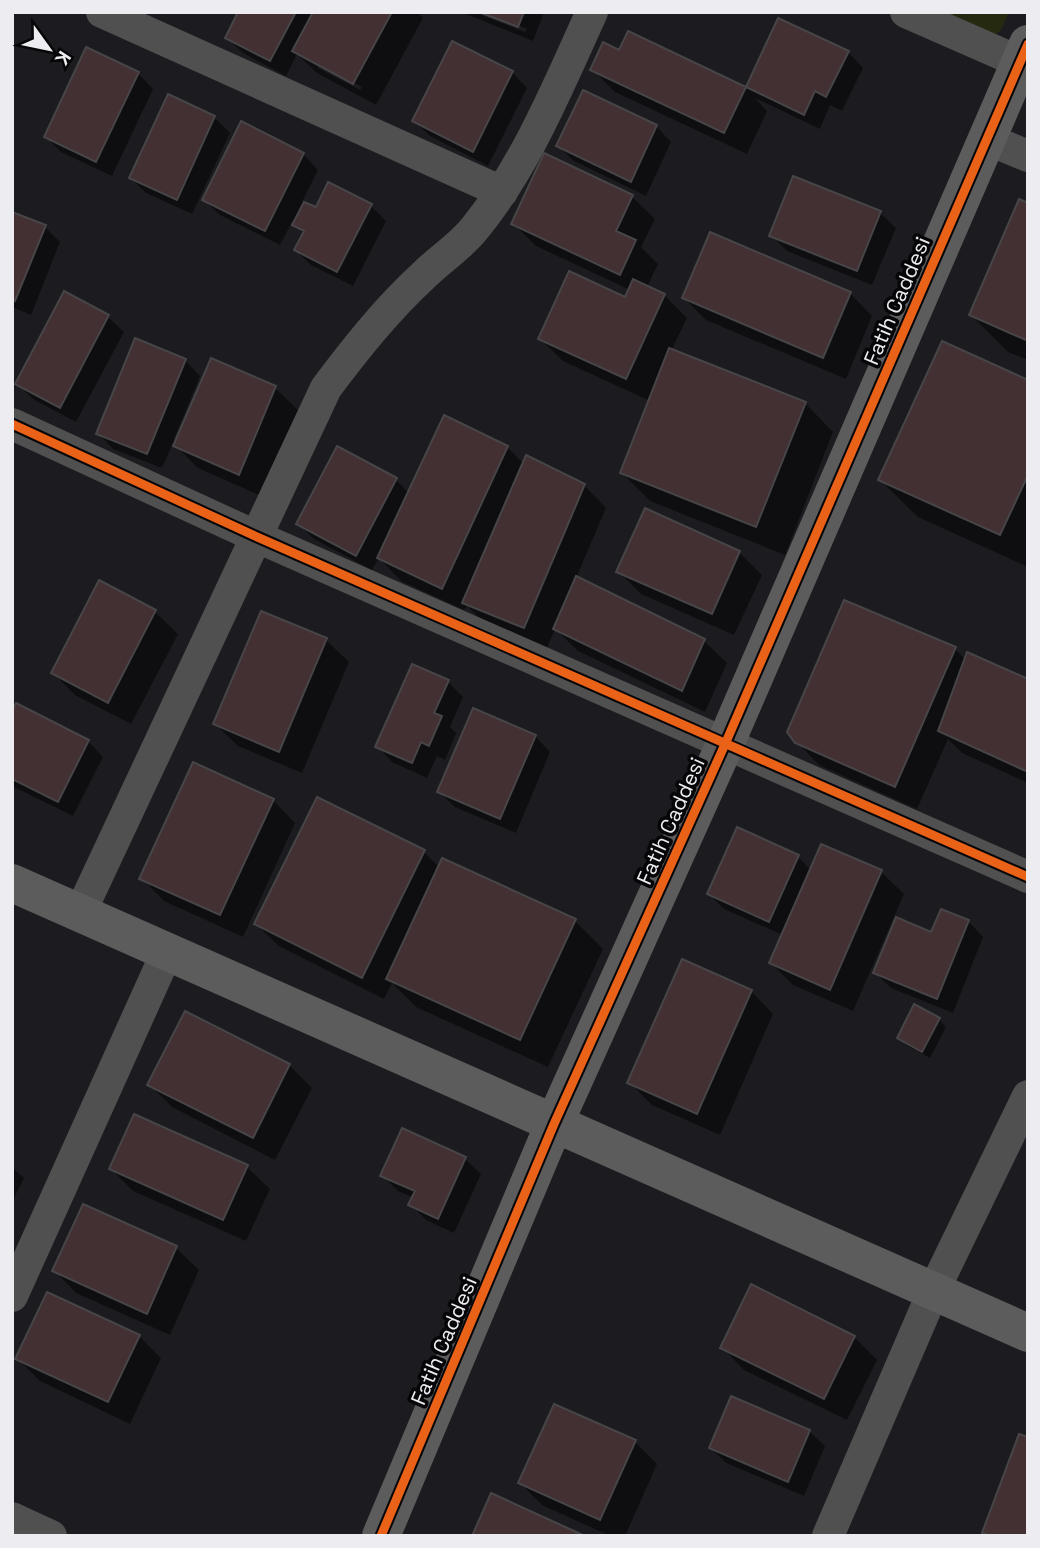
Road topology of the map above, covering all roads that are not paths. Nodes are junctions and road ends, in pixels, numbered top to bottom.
1 (103, 12) edge
2 (592, 12) edge
3 (906, 12) edge
4 (1024, 53) edge
5 (986, 139) junction
6 (1028, 156) edge
7 (502, 192) junction
8 (12, 424) edge
9 (256, 536) junction
10 (726, 742) junction
11 (1028, 877) edge
12 (12, 883) edge
13 (80, 913) junction
14 (167, 952) junction
15 (1028, 1096) edge
16 (554, 1124) junction
17 (933, 1293) junction
18 (12, 1296) edge
19 (1028, 1333) edge
20 (12, 1518) edge
21 (51, 1536) edge
22 (381, 1536) edge
23 (828, 1536) edge

1 - 7 street
2 - 7 street
3 - 4 street
4 - 5 street, Fatih Caddesi
5 - 6 street
5 - 10 street, Fatih Caddesi
7 - 9 street
8 - 9 street
9 - 10 street
9 - 13 street
10 - 11 street
10 - 16 street, Fatih Caddesi
12 - 13 street
13 - 14 street
14 - 16 street
14 - 18 street
15 - 17 street
16 - 17 street
16 - 22 street, Fatih Caddesi
17 - 19 street
17 - 23 street
20 - 21 street

